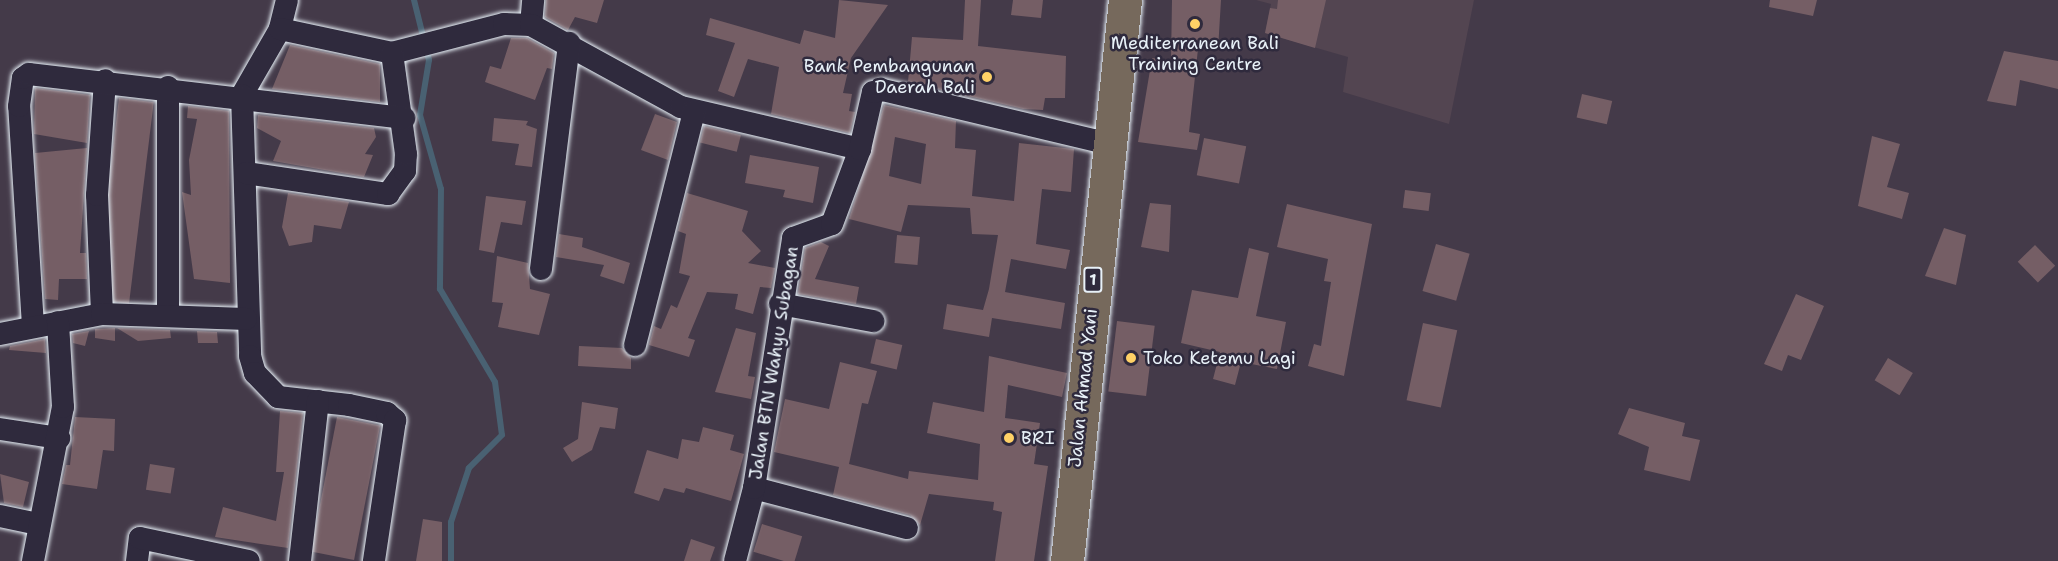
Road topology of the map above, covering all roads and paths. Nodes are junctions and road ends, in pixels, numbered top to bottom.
1 (287, 0) edge
2 (533, 0) edge
3 (1125, 0) edge
4 (531, 25) junction
5 (280, 29) junction
6 (569, 43) junction
7 (398, 51) junction
8 (105, 80) junction
9 (168, 87) junction
10 (242, 95) junction
11 (10, 103) edge
12 (694, 111) junction
13 (404, 118) junction
14 (1110, 144) junction
15 (860, 149) junction
16 (246, 173) junction
17 (541, 269) dead end
18 (780, 304) junction
19 (102, 314) junction
20 (168, 316) junction
21 (246, 319) junction
22 (873, 321) dead end
23 (58, 322) junction
24 (33, 326) junction
25 (0, 334) edge
26 (634, 345) dead end
27 (318, 401) junction
28 (0, 429) edge
29 (59, 438) junction
30 (754, 488) junction
31 (0, 516) edge
32 (39, 524) junction
33 (907, 528) dead end
34 (211, 557) edge
35 (33, 561) edge
36 (137, 561) edge
37 (249, 561) edge
38 (300, 561) edge
39 (374, 561) edge
40 (735, 561) edge
41 (1067, 561) edge

1 - 5 street
2 - 4 street
3 - 14 highway, Jalan Ahmad Yani / 1
4 - 6 street
4 - 7 street
5 - 7 street
5 - 10 street
6 - 12 street
6 - 17 street
7 - 13 street
8 - 9 street
8 - 11 street
8 - 19 street
9 - 10 street
9 - 20 street
10 - 13 street
10 - 16 street
11 - 24 street
12 - 15 street
12 - 26 street
13 - 16 street
14 - 15 street, Jalan BTN Wahyu Subagan
14 - 41 highway, Jalan Ahmad Yani / 1
15 - 18 street, Jalan BTN Wahyu Subagan
16 - 21 street
18 - 22 street
18 - 30 street, Jalan BTN Wahyu Subagan
19 - 20 street
19 - 23 street
20 - 21 street
21 - 27 street
23 - 24 street
23 - 29 street
24 - 25 street
27 - 38 street
27 - 39 street
28 - 29 street
29 - 32 street
30 - 33 street
30 - 40 street, Jalan BTN Wahyu Subagan
31 - 32 street
32 - 35 street
34 - 36 street
34 - 37 street

